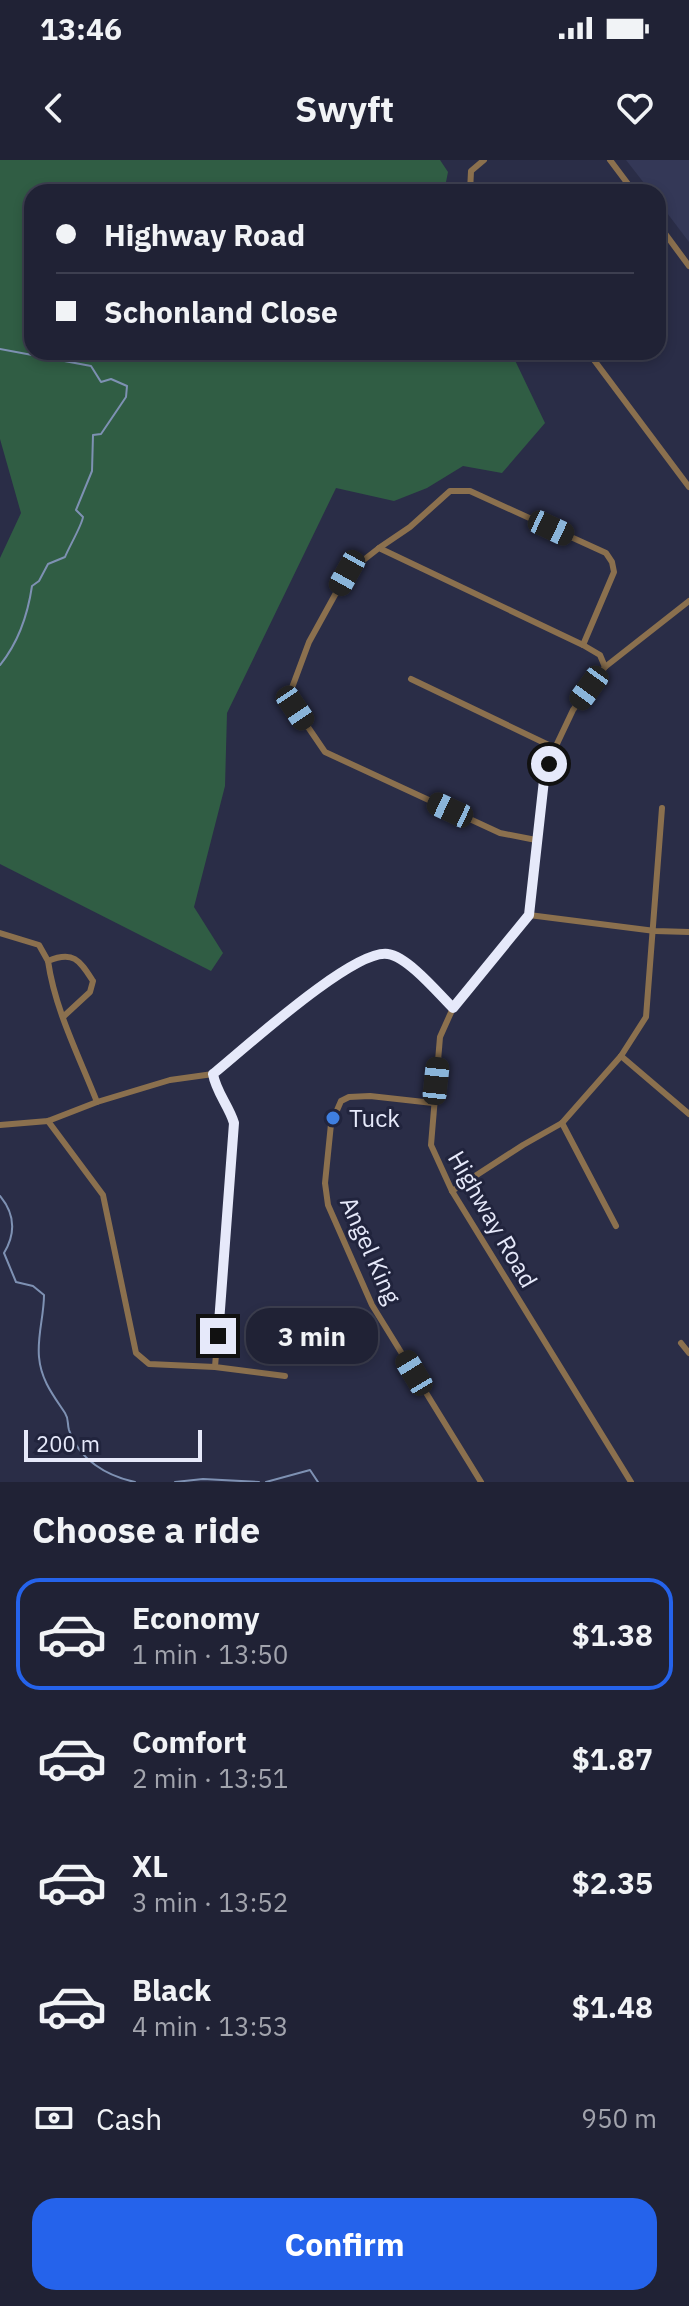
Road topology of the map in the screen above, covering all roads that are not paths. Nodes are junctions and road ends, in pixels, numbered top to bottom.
1 (484, 160) edge
2 (610, 160) edge
3 (470, 184) edge
4 (628, 184) edge
5 (666, 235) edge
6 (689, 266) edge
7 (594, 360) edge
8 (689, 487) edge
9 (379, 548) junction
10 (689, 601) edge
11 (583, 645) junction
12 (605, 667) junction
13 (411, 679) dead end
14 (555, 748) junction
15 (662, 808) dead end
16 (536, 840) junction
17 (529, 915) junction
18 (655, 931) junction
19 (689, 932) edge
20 (0, 933) edge
21 (48, 961) junction
22 (453, 1008) junction
23 (63, 1017) junction
24 (621, 1056) junction
25 (213, 1074) junction
26 (97, 1102) junction
27 (433, 1103) junction
28 (689, 1114) edge
29 (48, 1121) junction
30 (562, 1123) junction
31 (0, 1125) edge
32 (452, 1191) junction
33 (616, 1226) dead end
34 (681, 1343) dead end
35 (689, 1353) edge
36 (215, 1367) junction
37 (285, 1376) dead end
38 (481, 1482) edge
39 (631, 1482) edge

1 - 3 street
2 - 4 street
5 - 6 street
7 - 8 street
9 - 11 street
9 - 11 street
9 - 16 street
10 - 12 street
11 - 12 street
12 - 14 street
13 - 14 street
14 - 16 street
15 - 18 street
16 - 17 street
17 - 18 street
17 - 22 street, Highway Road
18 - 19 street
18 - 24 street
20 - 21 street
21 - 23 street
21 - 23 street
22 - 25 street
22 - 27 street, Highway Road
23 - 26 street
24 - 28 street
24 - 30 street
25 - 26 street
25 - 36 street
26 - 29 street
27 - 32 street, Highway Road
27 - 38 street, Angel King
29 - 31 street
29 - 36 street
30 - 32 street
30 - 33 street
32 - 39 street, Highway Road
34 - 35 street
36 - 37 street

